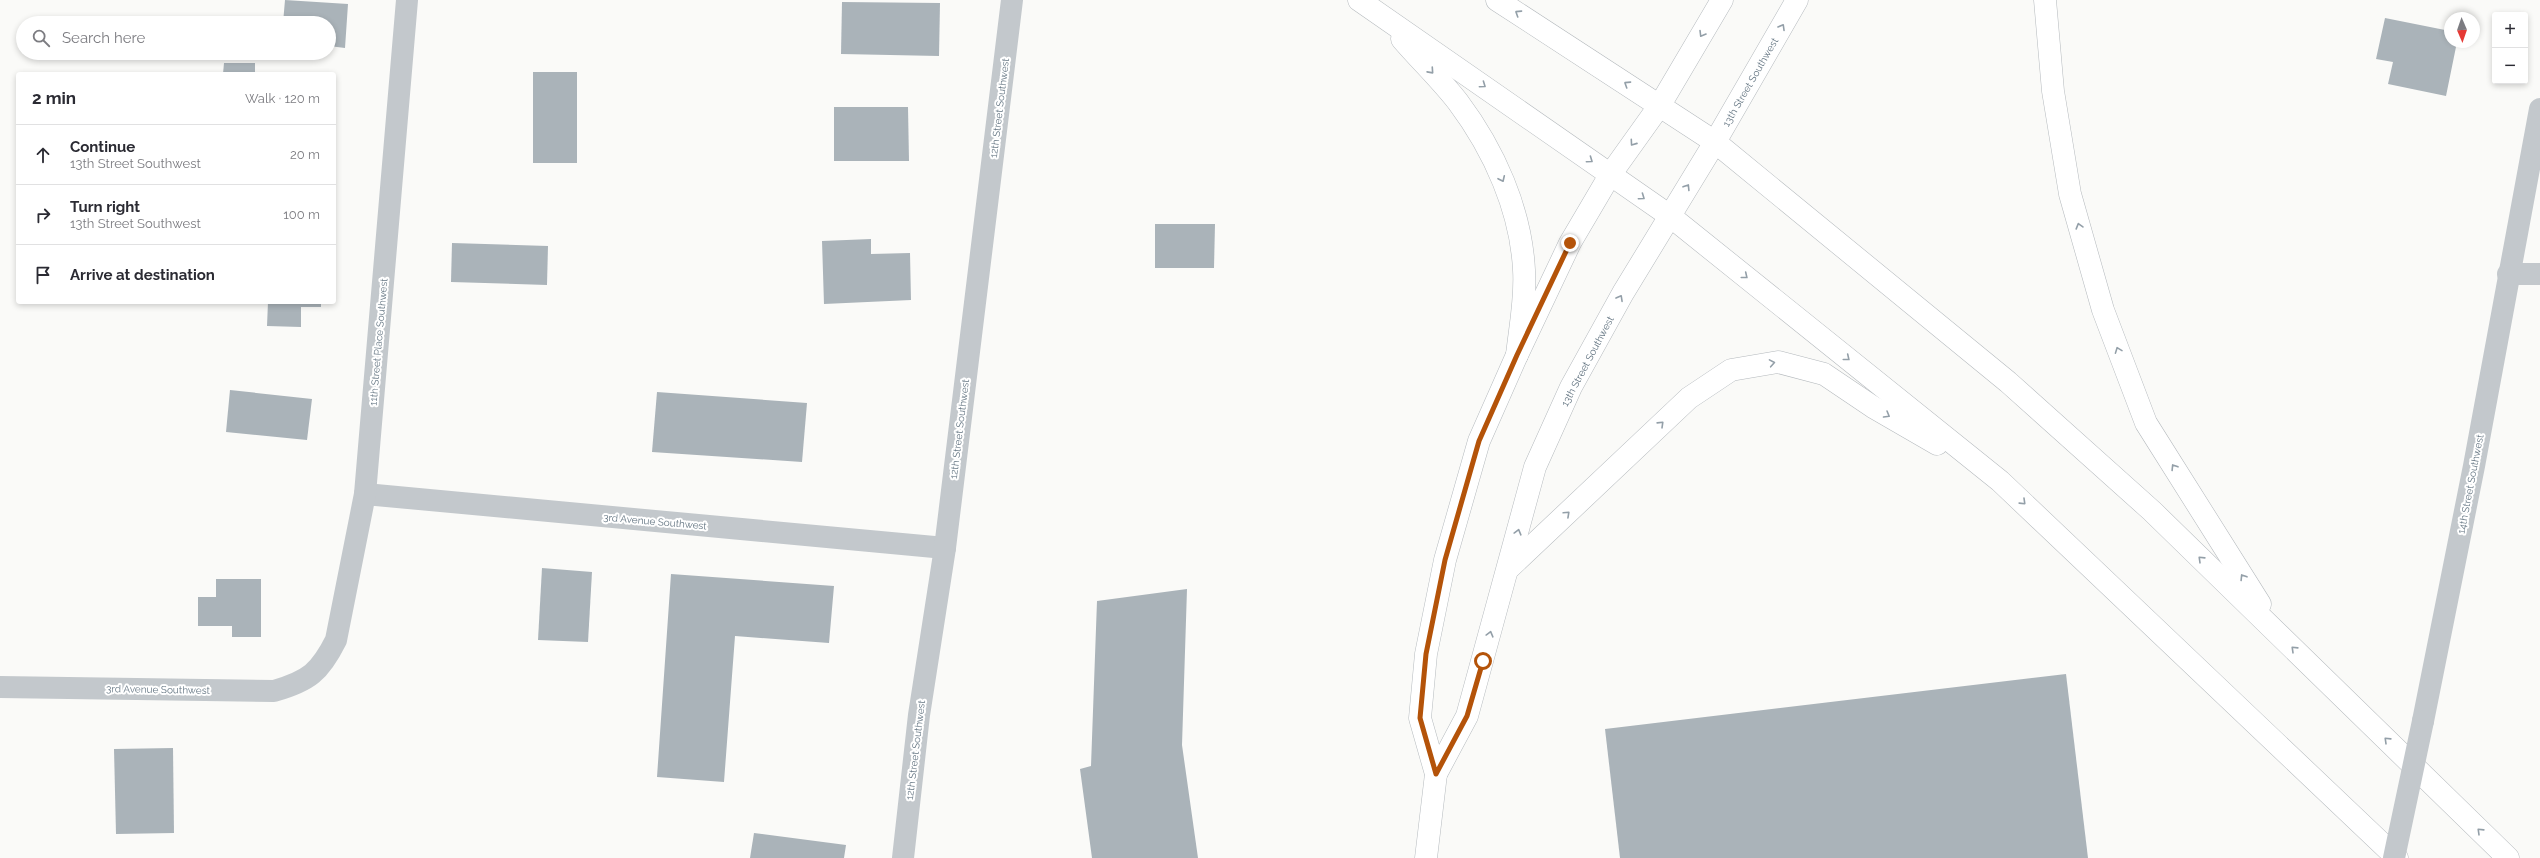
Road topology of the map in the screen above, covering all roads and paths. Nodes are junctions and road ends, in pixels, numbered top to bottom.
1 (407, 0) edge
2 (1012, 0) edge
3 (1497, 0) edge
4 (1722, 0) edge
5 (1797, 0) edge
6 (2045, 0) edge
7 (1368, 5) edge
8 (1660, 106) junction
9 (2540, 109) edge
10 (1715, 142) junction
11 (1610, 175) junction
12 (1670, 216) junction
13 (2508, 274) junction
14 (2540, 274) edge
15 (1517, 355) junction
16 (2000, 480) junction
17 (366, 494) junction
18 (945, 548) junction
19 (1508, 569) junction
20 (2278, 634) junction
21 (313, 675) joint
22 (0, 687) edge
23 (1436, 774) junction
24 (903, 858) edge
25 (1426, 858) edge
26 (2395, 858) edge
27 (2508, 858) edge

1 - 17 street, 11th Street Place Southwest
2 - 18 street, 12th Street Southwest
8 -> 3 main road
4 -> 8 main road, 13th Street Southwest
10 -> 5 main road, 13th Street Southwest
20 -> 6 main road
7 -> 11 main road
7 -> 15 main road
8 - 10 main road
8 -> 11 main road, 13th Street Southwest
9 - 13 street, 14th Street Southwest
12 -> 10 main road, 13th Street Southwest
20 -> 10 main road
11 -> 12 main road
11 - 15 main road, 13th Street Southwest
12 -> 16 main road
19 -> 12 main road, 13th Street Southwest
13 - 14 street
13 - 26 street, 14th Street Southwest, bridge
15 - 23 main road, 13th Street Southwest
19 -> 16 main road
16 -> 26 main road
17 - 18 street, 3rd Avenue Southwest
17 - 21 street, 11th Street Place Southwest
18 - 24 street, 12th Street Southwest
23 -> 19 main road, 13th Street Southwest
27 -> 20 main road
21 - 22 street, 3rd Avenue Southwest
23 - 25 main road, 13th Street Southwest

